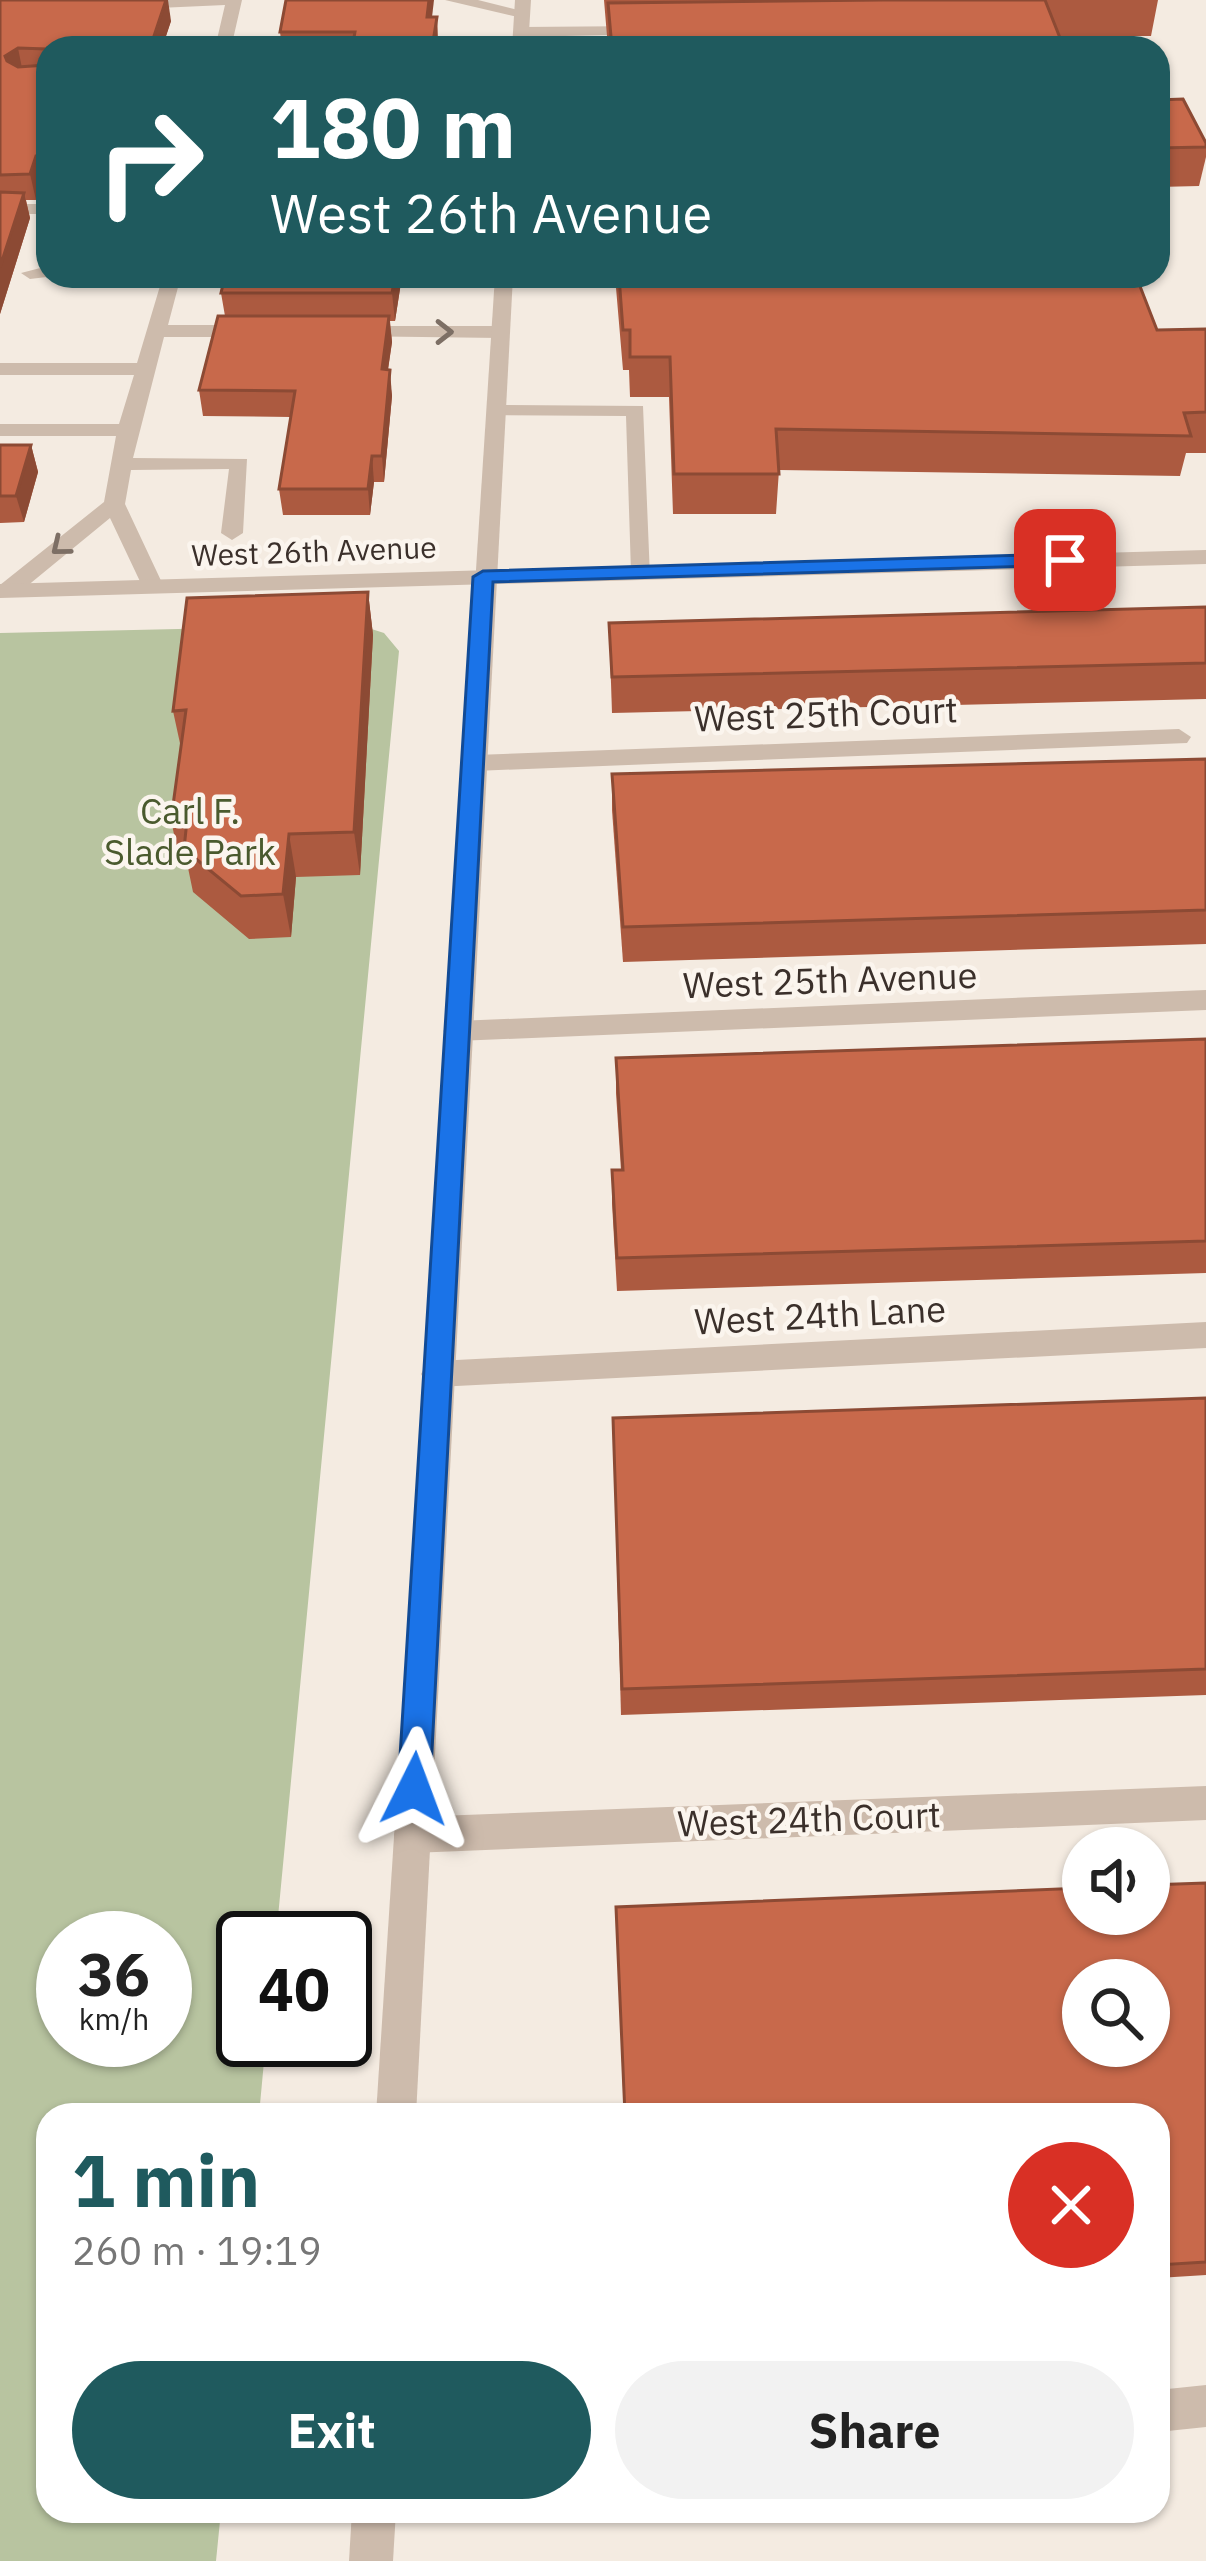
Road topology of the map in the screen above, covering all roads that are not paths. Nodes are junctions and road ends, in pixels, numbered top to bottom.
1 (453, 0) edge
2 (233, 2) edge
3 (136, 4) edge
4 (522, 6) edge
5 (662, 31) edge
6 (226, 36) edge
7 (520, 36) edge
8 (583, 36) edge
9 (0, 209) edge
10 (36, 209) edge
11 (169, 288) edge
12 (503, 288) edge
13 (159, 331) junction
14 (274, 331) edge
15 (320, 332) edge
16 (500, 332) junction
17 (0, 369) edge
18 (147, 369) junction
19 (494, 411) junction
20 (0, 430) edge
21 (128, 430) junction
22 (123, 464) junction
23 (114, 504) junction
24 (232, 532) dead end
25 (1206, 556) edge
26 (642, 572) junction
27 (483, 577) junction
28 (153, 586) junction
29 (3, 591) edge
30 (1179, 737) dead end
31 (475, 764) junction
32 (1206, 1000) edge
33 (457, 1031) junction
34 (1206, 1335) edge
35 (437, 1374) junction
36 (1206, 1803) edge
37 (412, 1835) junction
38 (397, 2103) edge
39 (1206, 2406) edge
40 (1170, 2409) edge
41 (373, 2523) edge
42 (371, 2561) edge

1 - 4 street
2 - 3 street
2 - 6 street
4 - 7 street
5 - 8 street
9 - 10 street
11 - 13 street
12 - 16 street
13 - 14 street
13 - 18 street
15 -> 16 street
16 - 19 street
17 - 18 street
18 - 21 street
19 - 26 street
19 - 27 street
20 - 21 street
21 - 22 street
22 - 23 street
22 - 24 street
23 - 28 street
23 -> 29 street
25 - 26 street, West 26th Avenue
26 - 27 street, West 26th Avenue
27 - 28 street, West 26th Avenue
27 - 31 street
28 - 29 street, West 26th Avenue
30 - 31 street, West 25th Court
31 - 33 street
32 - 33 street, West 25th Avenue
33 - 35 street
34 - 35 street, West 24th Lane
35 - 37 street
36 - 37 street, West 24th Court
37 - 38 street
39 - 40 street
41 - 42 street

